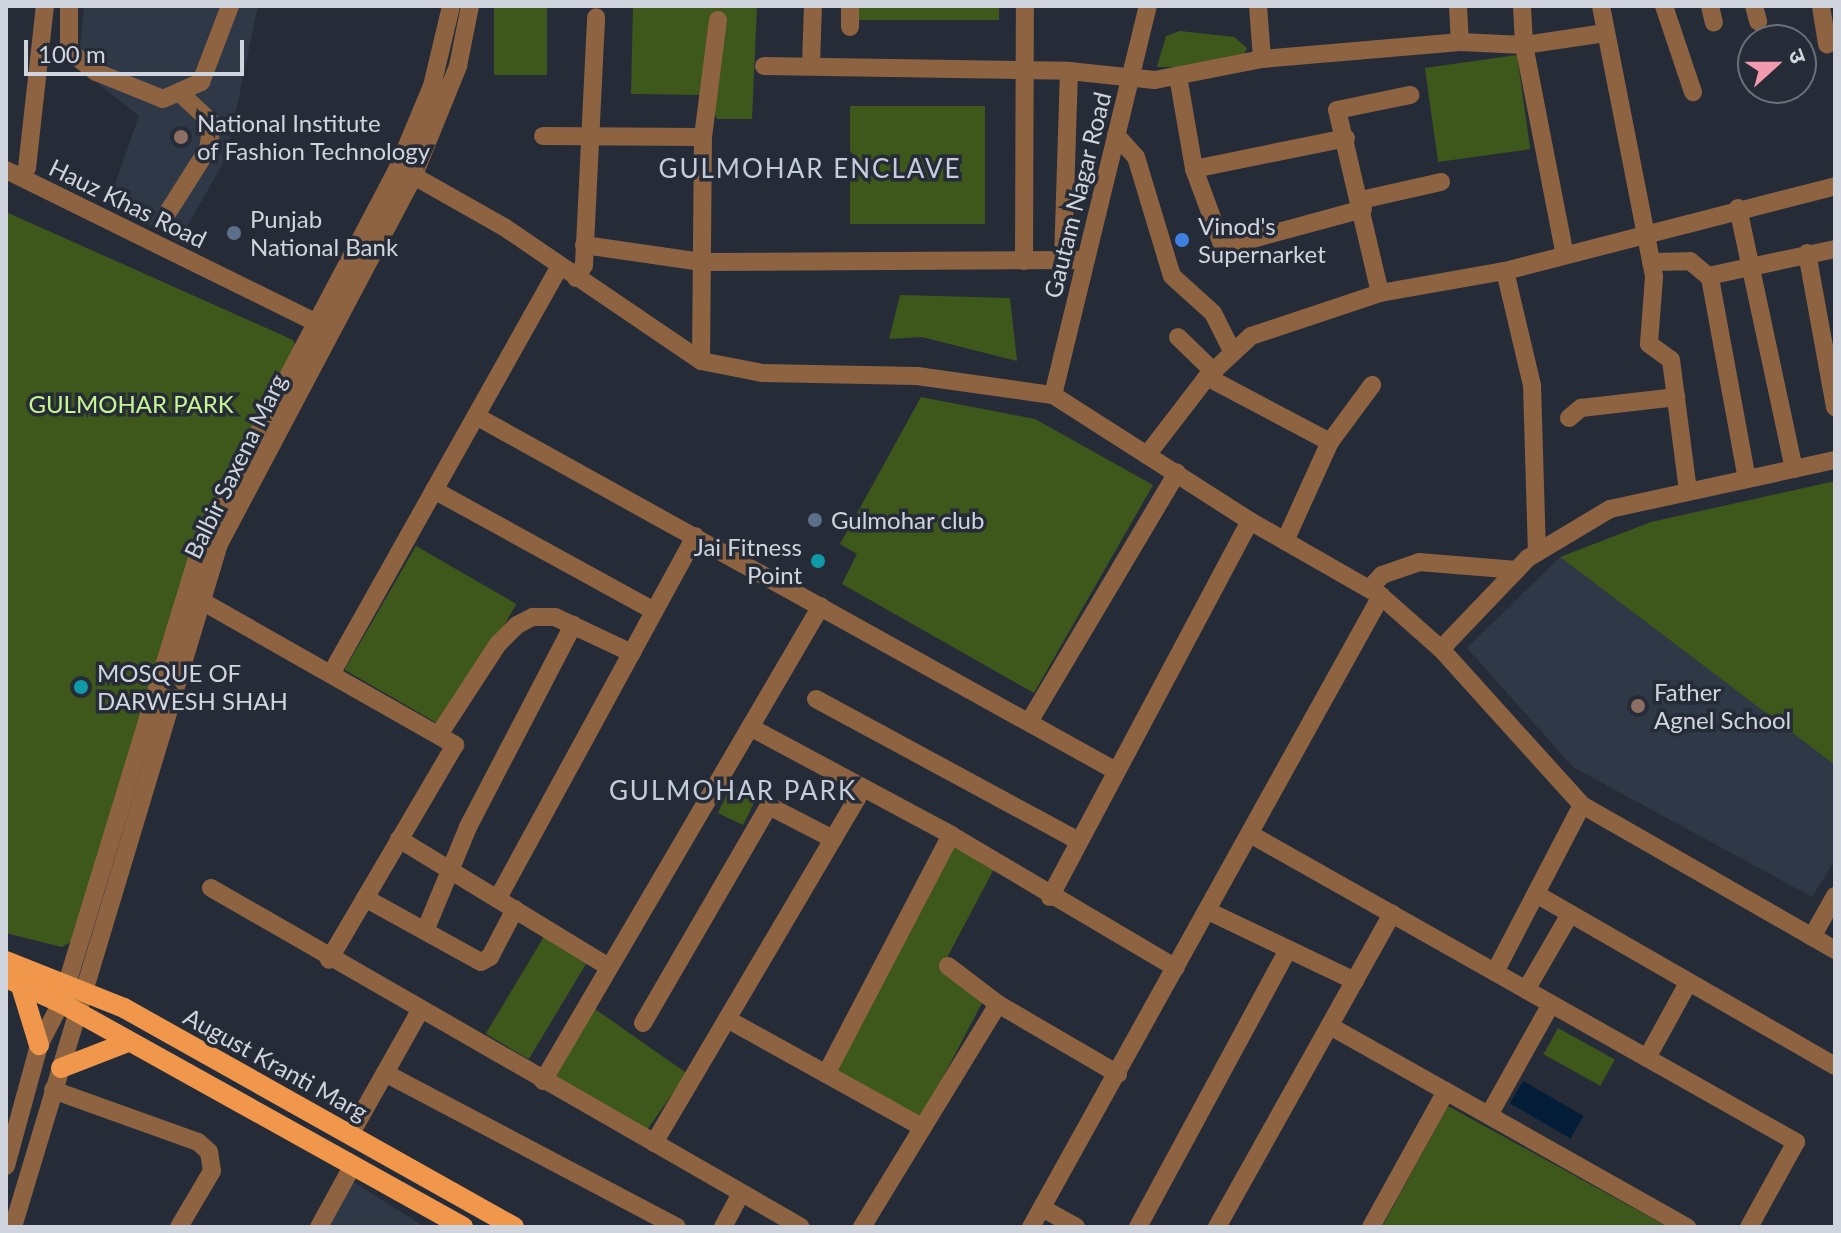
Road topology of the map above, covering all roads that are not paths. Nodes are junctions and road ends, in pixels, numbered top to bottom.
1 (45, 6) edge
2 (69, 6) edge
3 (230, 6) edge
4 (451, 6) edge
5 (470, 6) edge
6 (813, 6) edge
7 (850, 6) edge
8 (1025, 6) edge
9 (1148, 6) edge
10 (1258, 6) edge
11 (1458, 6) edge
12 (1522, 6) edge
13 (1601, 6) edge
14 (1664, 6) edge
15 (1821, 6) edge
16 (596, 17) dead end
17 (718, 20) dead end
18 (850, 27) dead end
19 (1605, 33) junction
20 (1460, 42) junction
21 (1524, 45) junction
22 (1827, 45) dead end
23 (1262, 59) junction
24 (811, 65) junction
25 (764, 66) dead end
26 (1024, 70) junction
27 (1069, 71) junction
28 (1178, 76) junction
29 (1130, 78) junction
30 (179, 92) junction
31 (1693, 92) dead end
32 (1410, 95) dead end
33 (1116, 135) junction
34 (543, 136) dead end
35 (703, 137) junction
36 (589, 138) junction
37 (1346, 138) junction
38 (27, 168) dead end
39 (1194, 169) junction
40 (6, 170) edge
41 (406, 172) junction
42 (1441, 182) dead end
43 (1835, 186) edge
44 (1362, 205) junction
45 (1738, 208) junction
46 (168, 212) dead end
47 (1647, 232) junction
48 (584, 245) junction
49 (1835, 249) edge
50 (1807, 253) junction
51 (1565, 255) junction
52 (1085, 260) junction
53 (1024, 261) junction
54 (1063, 261) junction
55 (702, 262) junction
56 (1651, 262) junction
57 (560, 266) junction
58 (1750, 266) junction
59 (1505, 271) junction
60 (1708, 276) junction
61 (576, 278) junction
62 (1380, 293) junction
63 (322, 325) junction
64 (1178, 337) dead end
65 (1232, 351) junction
66 (701, 361) junction
67 (1210, 374) junction
68 (1372, 385) dead end
69 (1053, 395) junction
70 (1676, 397) junction
71 (1835, 407) edge
72 (476, 416) junction
73 (1569, 418) dead end
74 (1330, 442) junction
75 (1147, 455) junction
76 (1835, 460) edge
77 (1794, 469) junction
78 (1177, 473) junction
79 (1747, 479) junction
80 (434, 490) junction
81 (1688, 491) junction
82 (1250, 521) junction
83 (695, 536) junction
84 (1285, 541) junction
85 (1537, 553) junction
86 (1517, 570) junction
87 (1375, 593) junction
88 (194, 597) junction
89 (821, 606) junction
90 (654, 611) junction
91 (573, 625) junction
92 (1441, 649) junction
93 (632, 653) junction
94 (331, 674) junction
95 (816, 699) dead end
96 (1029, 722) junction
97 (750, 727) junction
98 (440, 733) junction
99 (1116, 771) junction
100 (862, 790) junction
101 (1582, 805) junction
102 (1250, 834) junction
103 (951, 835) junction
104 (399, 839) junction
105 (833, 839) junction
106 (1079, 841) junction
107 (452, 871) junction
108 (211, 888) dead end
109 (1536, 894) junction
110 (1835, 896) edge
111 (1050, 897) junction
112 (365, 898) junction
113 (498, 898) junction
114 (515, 909) junction
115 (1208, 911) junction
116 (1392, 914) junction
117 (1570, 914) junction
118 (425, 931) junction
119 (1812, 937) junction
120 (1835, 950) edge
121 (1287, 952) junction
122 (329, 960) junction
123 (6, 961) edge
124 (948, 966) dead end
125 (609, 967) junction
126 (1176, 968) junction
127 (1495, 972) junction
128 (13, 981) edge
129 (1355, 981) junction
130 (1688, 983) junction
131 (1526, 990) junction
132 (71, 993) junction
133 (998, 1004) junction
134 (1551, 1004) junction
135 (420, 1011) junction
136 (80, 1014) junction
137 (727, 1019) junction
138 (643, 1023) dead end
139 (1330, 1026) junction
140 (128, 1042) junction
141 (39, 1045) junction
142 (1647, 1058) junction
143 (1835, 1066) edge
144 (61, 1068) junction
145 (385, 1073) junction
146 (826, 1074) junction
147 (1118, 1074) junction
148 (543, 1081) junction
149 (53, 1090) junction
150 (1446, 1091) junction
151 (1489, 1115) junction
152 (922, 1127) junction
153 (350, 1135) junction
154 (654, 1143) junction
155 (353, 1165) junction
156 (6, 1166) edge
157 (741, 1193) junction
158 (1042, 1208) junction
159 (13, 1227) edge
160 (179, 1227) edge
161 (319, 1227) edge
162 (463, 1227) edge
163 (514, 1227) edge
164 (677, 1227) edge
165 (723, 1227) edge
166 (801, 1227) edge
167 (862, 1227) edge
168 (1031, 1227) edge
169 (1076, 1227) edge
170 (1138, 1227) edge
171 (1217, 1227) edge
172 (1371, 1227) edge
173 (1687, 1227) edge
174 (1749, 1227) edge

1 - 38 street
2 - 30 street
3 - 30 street
4 - 41 street, Balbir Saxena Marg
5 - 41 street, Balbir Saxena Marg
6 - 24 street
7 - 18 street
8 - 26 street
9 - 29 street, Gautam Nagar Road
10 - 23 street
11 - 20 street
12 - 21 street
13 - 19 street
14 - 31 street
15 - 22 street
16 - 36 street
17 - 35 street
19 - 21 street
19 - 47 street
20 - 21 street
20 - 23 street
21 - 51 street
23 - 28 street
24 - 25 street
24 - 26 street
26 - 27 street
26 - 53 street
27 - 29 street
27 - 54 street
28 - 29 street
28 - 39 street
29 - 33 street, Gautam Nagar Road
30 - 46 street
32 - 37 street
33 - 52 street, Gautam Nagar Road
33 - 65 street
34 - 36 street
35 - 36 street
35 - 55 street
36 - 48 street
37 - 39 street
37 - 44 street
39 - 44 street
40 - 63 street, Hauz Khas Road
41 - 57 street
41 - 63 street, Balbir Saxena Marg
42 - 44 street
43 - 45 street
44 - 62 street
45 - 47 street
45 - 58 street
47 - 51 street
47 - 56 street
48 - 55 street
48 - 61 street
49 - 50 street
50 - 58 street
50 - 71 street
51 - 59 street
52 - 54 street
52 - 69 street, Gautam Nagar Road
53 - 54 street
53 - 55 street
55 - 66 street
56 - 60 street
56 - 70 street
57 - 61 street
57 - 72 street
58 - 60 street
58 - 77 street
59 - 62 street
59 - 85 street
60 - 79 street
61 - 66 street
62 - 65 street
63 - 88 street, Balbir Saxena Marg
64 - 67 street
65 - 67 street
66 - 69 street
67 - 74 street
67 - 75 street
68 - 74 street
69 - 75 street
70 - 73 street
70 - 81 street
72 - 80 street
72 - 83 street
74 - 84 street
75 - 78 street
76 - 77 street
77 - 79 street
78 - 82 street
78 - 96 street
79 - 81 street
80 - 90 street
80 - 94 street
81 - 85 street
82 - 84 street
82 - 99 street
83 - 89 street
83 - 90 street
84 - 87 street
85 - 86 street
86 - 87 street
86 - 92 street
87 - 92 street
87 - 102 street
88 - 94 street
88 - 132 street, Balbir Saxena Marg
89 - 96 street
89 - 97 street
90 - 93 street
91 - 93 street
91 - 98 street
91 - 107 street
92 - 101 street
93 - 113 street
94 - 98 street
95 - 106 street
96 - 99 street
97 - 100 street
97 - 125 street
98 - 104 street
99 - 106 street
100 - 103 street
100 - 105 street
101 - 109 street
101 - 119 street
102 - 115 street
102 - 116 street
103 - 111 street
103 - 146 street
104 - 107 street
104 - 112 street
105 - 137 street
105 - 138 street
106 - 111 street
107 - 113 street
107 - 118 street
108 - 122 street
109 - 117 street
109 - 127 street
110 - 119 street
111 - 126 street
112 - 118 street
112 - 122 street
113 - 114 street
114 - 118 street
114 - 125 street
115 - 121 street
115 - 126 street
116 - 127 street
116 - 129 street
117 - 130 street
117 - 131 street
119 - 120 street
121 - 129 street
121 - 170 street
122 - 135 street
123 - 132 main road, August Kranti Marg
124 - 133 street
125 - 148 street
126 - 147 street
127 - 131 street
128 - 132 main road, August Kranti Marg
128 - 141 main road
129 - 139 street
130 - 142 street
130 - 143 street
131 - 134 street
132 - 136 main road, August Kranti Marg
132 - 141 street, Balbir Saxena Marg
132 - 153 main road, August Kranti Marg
133 - 147 street
133 - 152 street
134 - 142 street
134 - 151 street
135 - 145 street
135 - 148 street
136 - 140 main road, August Kranti Marg
136 - 144 street
137 - 146 street
137 - 154 street
139 - 150 street
139 - 171 street
140 - 144 main road
140 - 155 main road, August Kranti Marg
141 - 156 street, Balbir Saxena Marg
142 - 174 street
144 - 149 street
145 - 153 street
145 - 164 street
146 - 152 street
147 - 158 street
148 - 154 street
149 - 159 street
149 - 160 street
150 - 151 street
150 - 172 street
151 - 173 street
152 - 167 street
153 - 163 main road, August Kranti Marg
154 - 157 street
155 - 161 street
155 - 162 main road, August Kranti Marg
157 - 165 street
157 - 166 street
158 - 168 street
158 - 169 street

